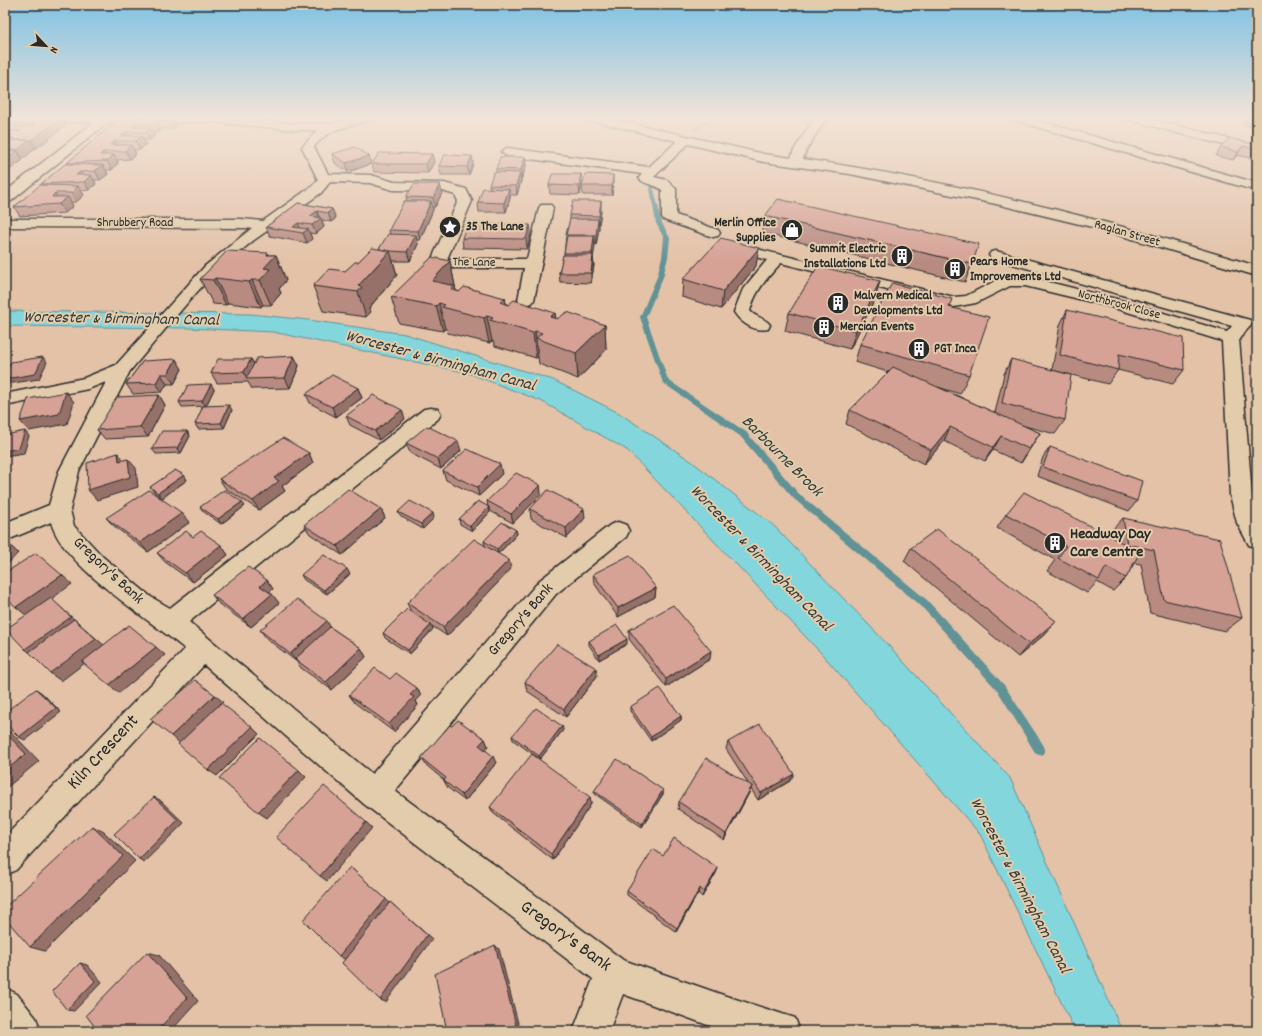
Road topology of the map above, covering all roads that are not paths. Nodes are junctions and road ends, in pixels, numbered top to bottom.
1 (47, 165) edge
2 (317, 165) edge
3 (608, 165) edge
4 (657, 165) edge
5 (819, 165) edge
6 (1180, 165) edge
7 (651, 171) junction
8 (324, 178) junction
9 (1257, 187) edge
10 (5, 199) edge
11 (546, 208) dead end
12 (5, 223) edge
13 (264, 225) junction
14 (713, 233) dead end
15 (753, 252) edge
16 (996, 255) dead end
17 (778, 258) junction
18 (533, 264) junction
19 (1257, 271) edge
20 (526, 300) dead end
21 (1250, 320) edge
22 (762, 325) dead end
23 (1230, 338) junction
24 (122, 369) junction
25 (5, 400) edge
26 (431, 414) dead end
27 (58, 510) junction
28 (618, 531) dead end
29 (5, 532) edge
30 (1257, 539) edge
31 (171, 622) junction
32 (204, 648) junction
33 (374, 794) junction
34 (5, 859) edge
35 (613, 974) junction
36 (5, 1006) edge
37 (23, 1031) edge
38 (591, 1031) edge
39 (782, 1031) edge

1 - 10 street
2 - 8 street
3 - 7 street
4 - 7 street
5 - 19 street, Raglan Street
6 - 9 street
7 - 14 street
8 - 13 street
8 - 18 street, The Lane
11 - 18 street
12 - 13 street, Shrubbery Road
13 - 24 street
15 - 17 street, Northbrook Close
16 - 21 street
17 - 22 street
17 - 23 street, Northbrook Close
18 - 20 street
21 - 23 street
23 - 30 street
24 - 25 street
24 - 27 street
26 - 31 street
27 - 29 street
27 - 31 street, Gregory's Bank
28 - 33 street, Gregory's Bank
31 - 32 street, Gregory's Bank
32 - 33 street, Gregory's Bank
32 - 34 street, Kiln Crescent
33 - 35 street, Gregory's Bank
35 - 38 street
35 - 39 street, Gregory's Bank
36 - 37 street

